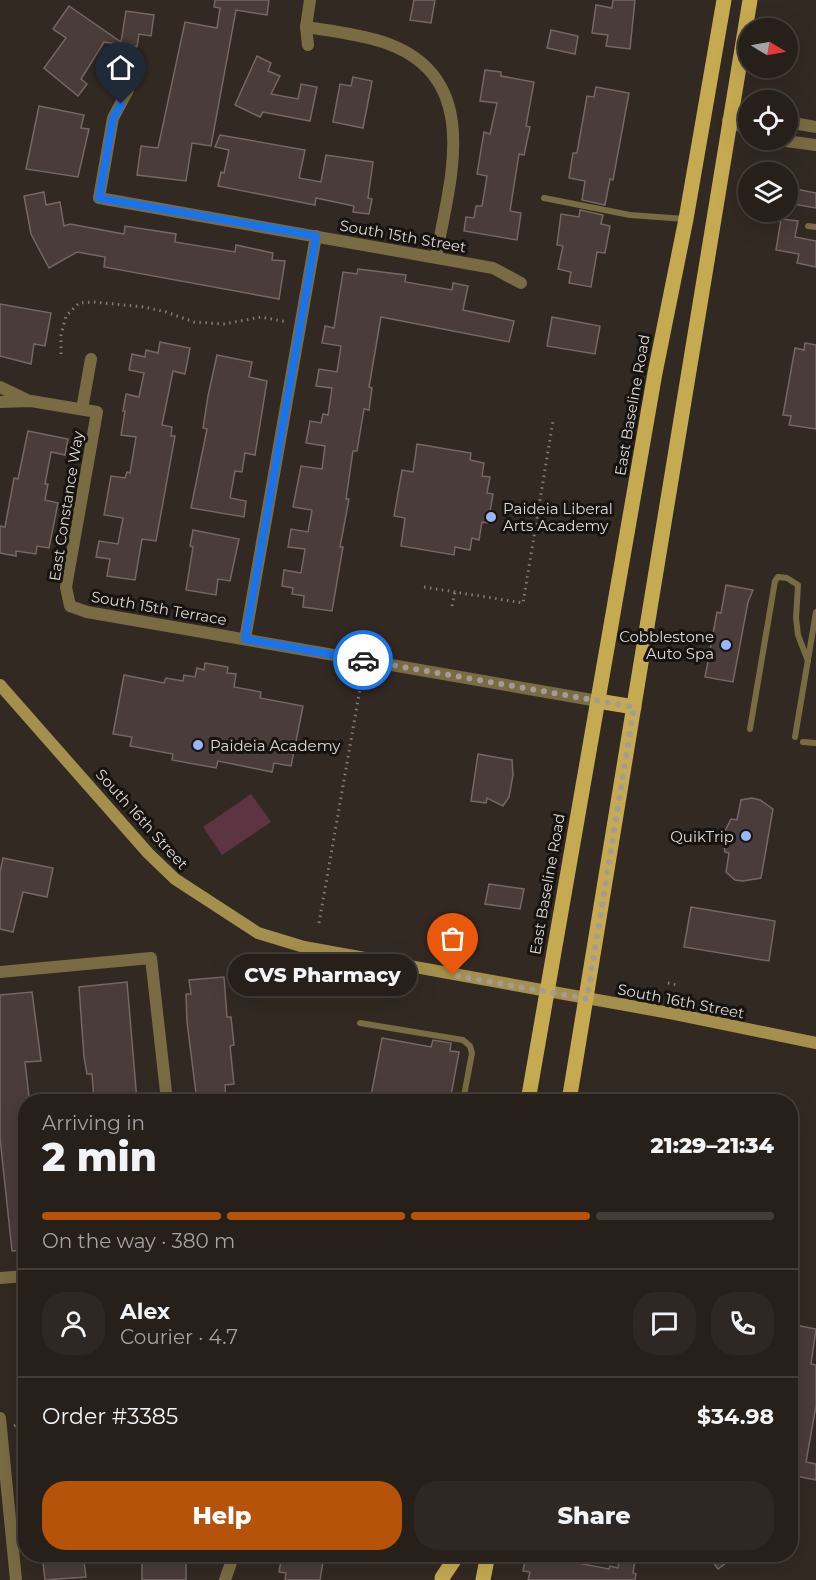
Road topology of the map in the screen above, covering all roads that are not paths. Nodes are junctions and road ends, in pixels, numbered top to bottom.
1 (310, 0) edge
2 (724, 0) edge
3 (750, 0) edge
4 (306, 27) junction
5 (309, 45) dead end
6 (128, 90) dead end
7 (704, 116) junction
8 (738, 119) edge
9 (728, 120) junction
10 (798, 124) edge
11 (738, 125) edge
12 (813, 126) edge
13 (812, 145) edge
14 (544, 198) dead end
15 (686, 219) junction
16 (808, 226) dead end
17 (816, 227) edge
18 (316, 236) junction
19 (436, 257) junction
20 (521, 283) dead end
21 (91, 359) dead end
22 (0, 387) edge
23 (31, 401) junction
24 (0, 402) edge
25 (82, 409) junction
26 (70, 606) joint
27 (816, 612) edge
28 (245, 639) junction
29 (808, 661) junction
30 (0, 685) edge
31 (598, 700) junction
32 (634, 707) junction
33 (750, 729) dead end
34 (795, 737) dead end
35 (804, 742) dead end
36 (816, 743) edge
37 (0, 972) edge
38 (547, 992) junction
39 (587, 999) junction
40 (360, 1023) dead end
41 (816, 1043) edge
42 (166, 1094) edge
43 (464, 1094) edge
44 (529, 1094) edge
45 (570, 1094) edge
46 (18, 1277) edge
47 (0, 1278) edge
48 (0, 1418) edge
49 (231, 1562) edge
50 (445, 1562) edge
51 (453, 1562) edge
52 (486, 1562) edge
53 (442, 1579) edge
54 (16, 1580) edge
55 (225, 1580) edge
56 (483, 1580) edge

1 - 4 street
2 - 7 main road, East Baseline Road
3 - 9 main road
4 - 5 street
4 - 19 street
6 - 18 street, South 15th Street
7 - 9 main road
7 - 15 main road, East Baseline Road
8 - 9 street
9 - 11 street
9 - 32 main road
10 - 12 street
12 - 13 street
14 - 15 lane
15 - 31 main road, East Baseline Road
16 - 17 lane
18 - 19 street, South 15th Street
18 - 28 street
19 - 20 street, South 15th Street
21 - 25 street, East Constance Way
22 - 23 street
23 - 24 street
23 - 25 street
25 - 26 street, East Constance Way
26 - 28 street, South 15th Terrace
27 - 29 lane
28 - 31 street, South 15th Terrace
29 - 33 lane
29 - 34 lane
30 - 38 main road, South 16th Street
31 - 32 main road
31 - 38 main road, East Baseline Road
32 - 39 main road
35 - 36 lane
37 - 42 street
38 - 39 main road, South 16th Street
38 - 44 main road, East Baseline Road
39 - 41 main road, South 16th Street
39 - 45 main road
40 - 43 lane
46 - 47 street
48 - 54 street
49 - 55 street
50 - 53 main road
51 - 53 main road
52 - 56 main road

